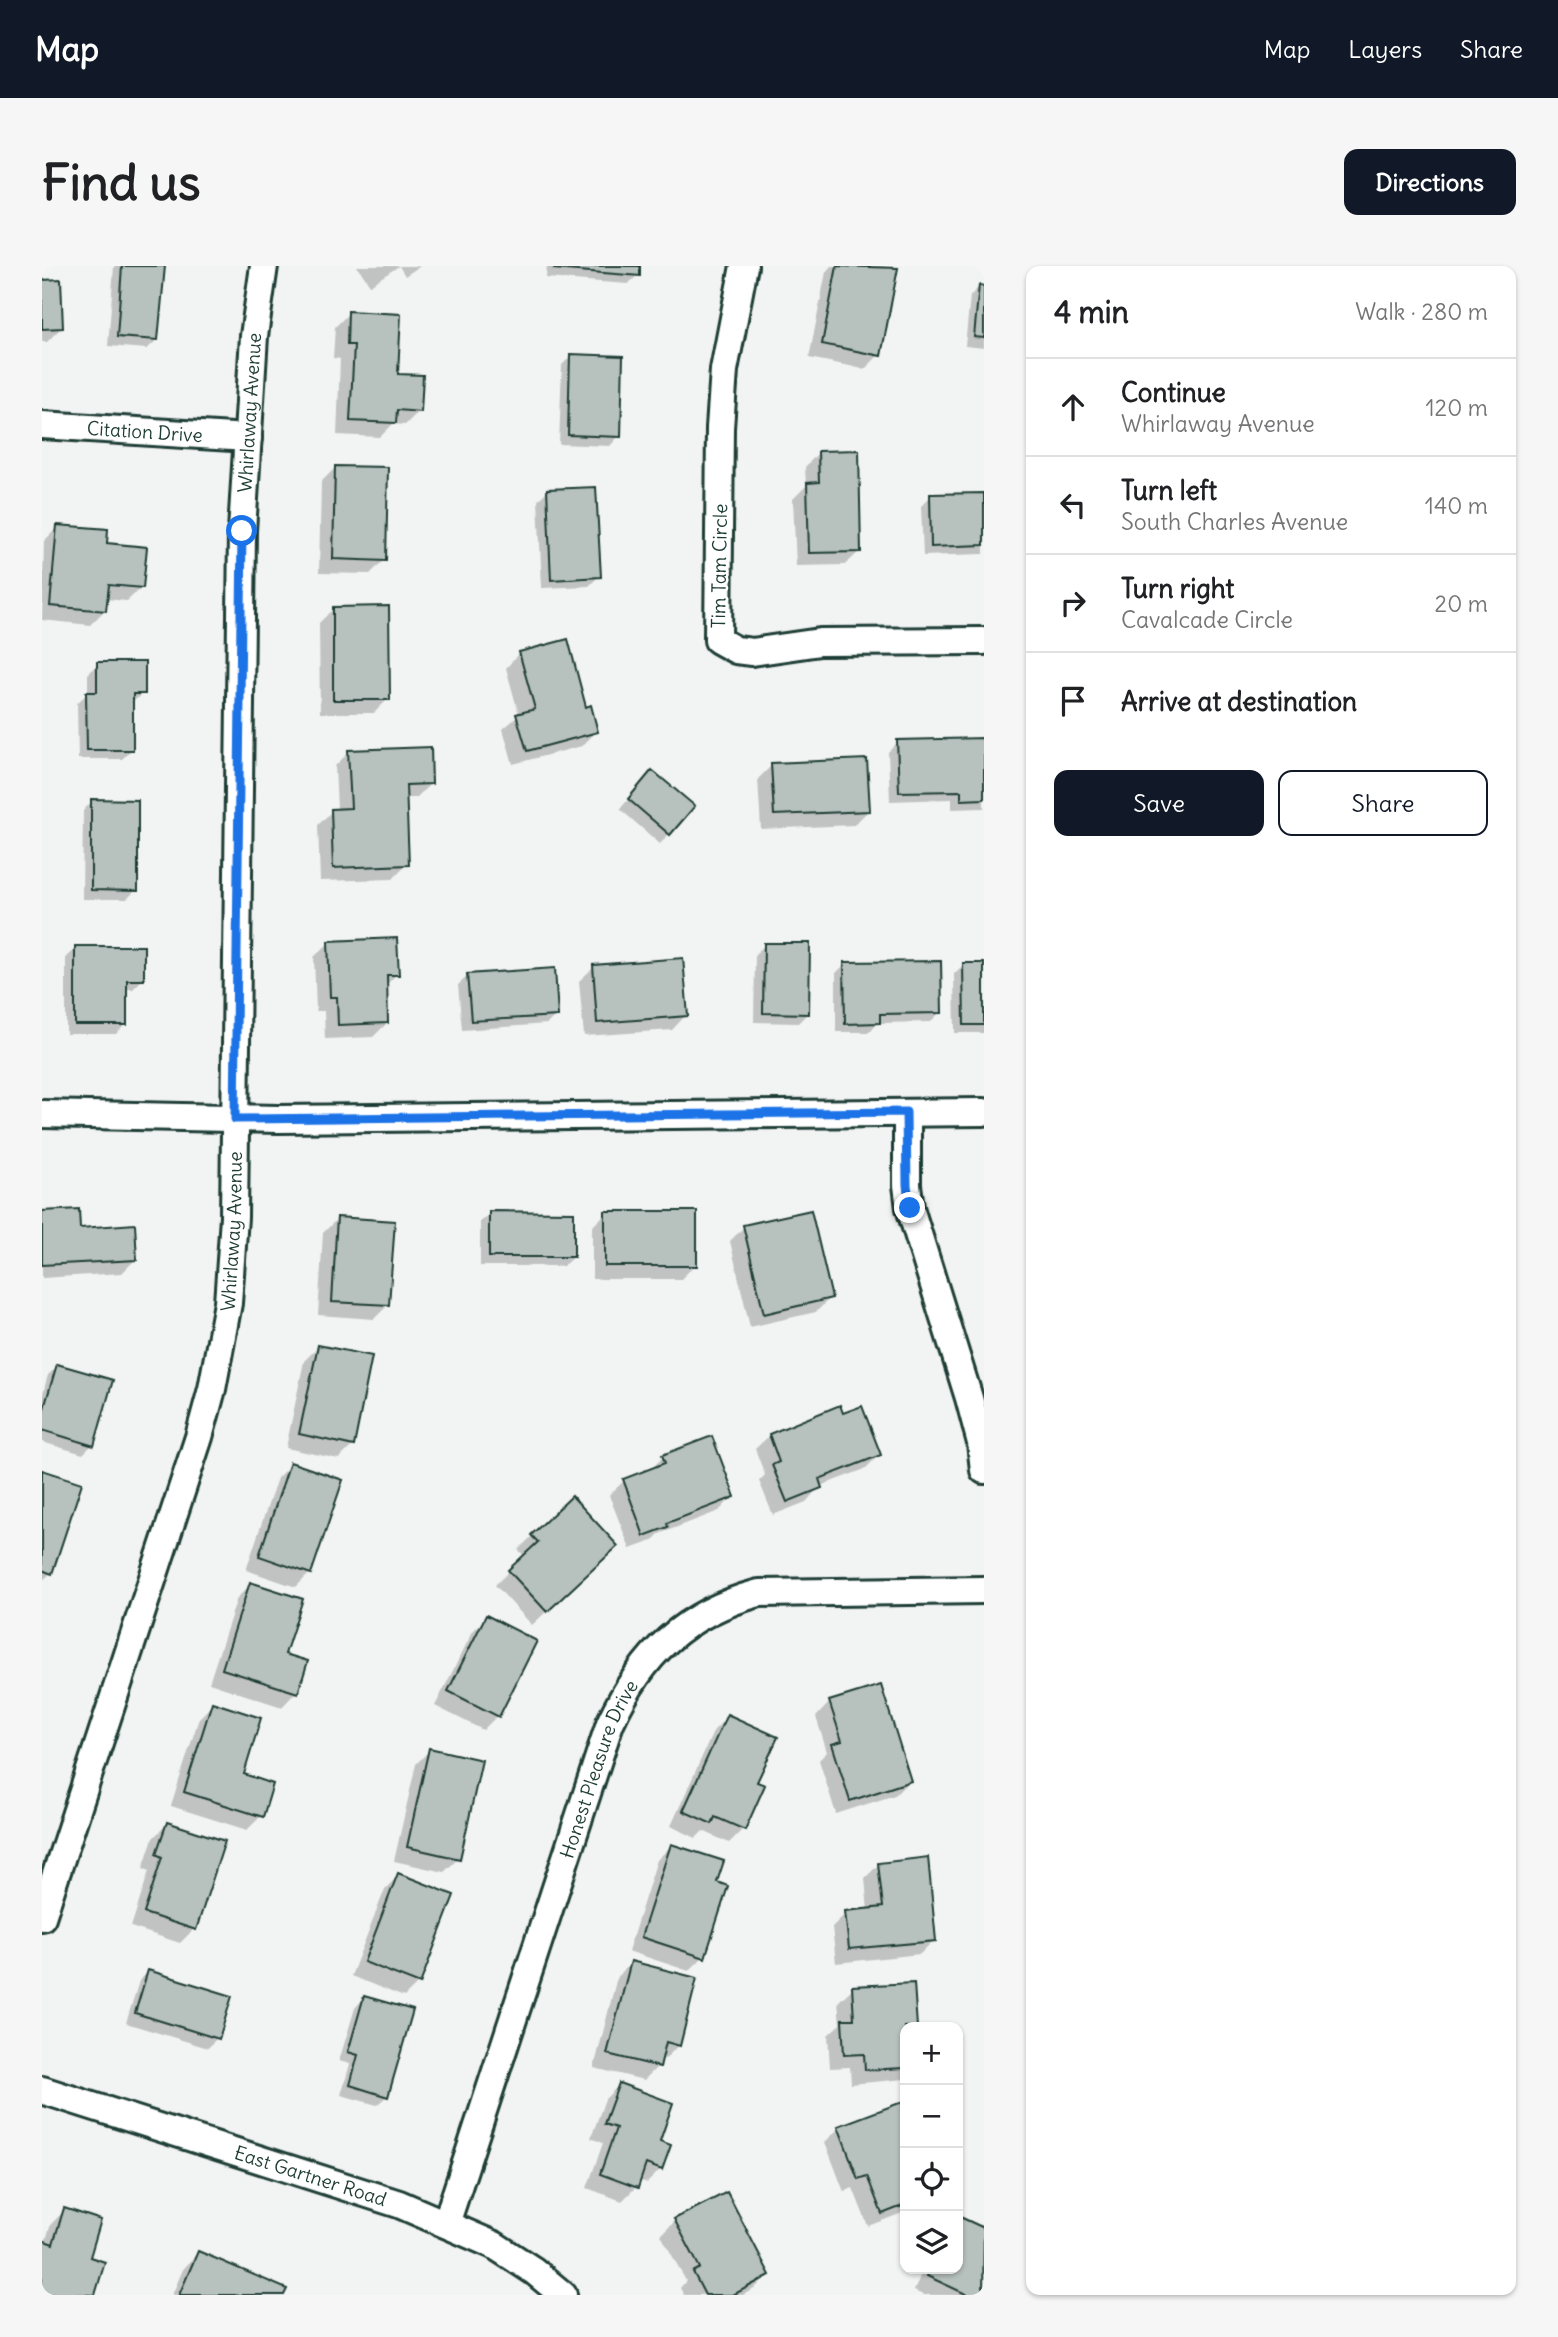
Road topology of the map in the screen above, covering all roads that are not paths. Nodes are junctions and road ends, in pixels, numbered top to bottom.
1 (264, 266) edge
2 (744, 266) edge
3 (42, 425) edge
4 (248, 438) junction
5 (984, 641) edge
6 (906, 1112) junction
7 (984, 1112) edge
8 (42, 1114) edge
9 (235, 1119) junction
10 (984, 1470) edge
11 (984, 1590) edge
12 (42, 1917) edge
13 (42, 2090) edge
14 (446, 2224) junction
15 (563, 2295) edge

1 - 4 street, Whirlaway Avenue
2 - 5 street, Tim Tam Circle
3 - 4 street, Citation Drive
4 - 9 street, Whirlaway Avenue
6 - 7 street
6 - 9 street
6 - 10 street
8 - 9 street
9 - 12 street, Whirlaway Avenue
11 - 14 street, Honest Pleasure Drive
13 - 14 street, East Gartner Road
14 - 15 street, East Gartner Road

